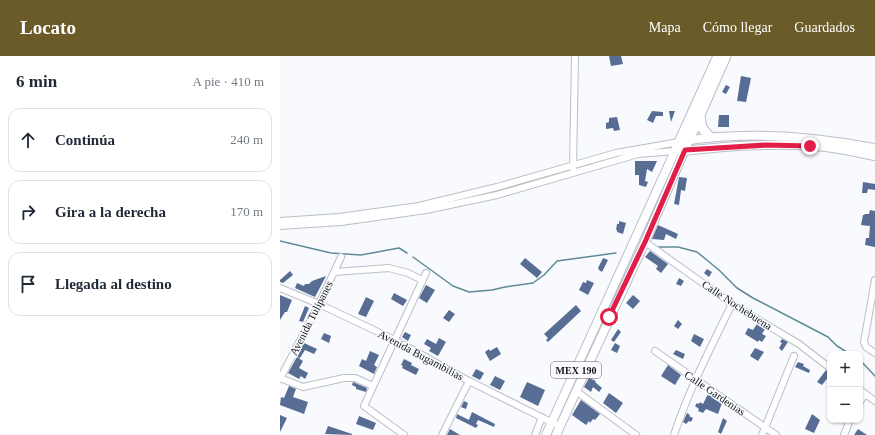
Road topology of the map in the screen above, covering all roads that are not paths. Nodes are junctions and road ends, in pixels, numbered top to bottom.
1 (575, 56) edge
2 (718, 56) edge
3 (726, 56) edge
4 (700, 114) junction
5 (712, 137) junction
6 (689, 140) junction
7 (679, 142) junction
8 (650, 146) junction
9 (716, 148) junction
10 (875, 148) edge
11 (685, 150) junction
12 (675, 151) junction
13 (652, 153) junction
14 (875, 156) edge
15 (573, 165) junction
16 (574, 174) junction
17 (280, 221) edge
18 (280, 226) edge
19 (645, 242) junction
20 (341, 257) dead end
21 (334, 272) junction
22 (426, 273) dead end
23 (422, 280) junction
24 (875, 280) edge
25 (280, 288) edge
26 (319, 304) junction
27 (732, 304) junction
28 (395, 340) junction
29 (655, 351) dead end
30 (875, 354) edge
31 (794, 356) dead end
32 (827, 366) edge
33 (280, 378) edge
34 (695, 380) junction
35 (469, 381) junction
36 (373, 386) junction
37 (576, 390) junction
38 (863, 393) edge
39 (875, 401) edge
40 (542, 417) junction
41 (552, 422) junction
42 (849, 423) edge
43 (560, 427) junction
44 (765, 427) junction
45 (404, 435) edge
46 (442, 435) edge
47 (534, 435) edge
48 (546, 435) edge
49 (556, 435) edge
50 (636, 435) edge
51 (674, 435) edge
52 (762, 435) edge
53 (776, 435) edge
54 (844, 435) edge

1 - 15 street
2 - 7 highway, MEX 190
3 - 4 highway, MEX 190
4 - 5 highway
4 - 6 highway, MEX 190
5 - 6 main road
5 - 9 main road
5 - 10 main road
6 - 7 main road
6 - 11 main road, MEX 190
7 - 8 street
7 - 12 main road, MEX 190
8 - 13 street
8 - 15 street
9 - 11 main road
9 - 14 main road
11 - 12 main road
11 - 19 main road, MEX 190
12 - 13 street
12 - 41 main road, MEX 190
13 - 16 street
15 - 16 street
15 - 17 street
16 - 18 street
19 - 27 street, Calle Nochebuena
19 - 37 main road, MEX 190
20 - 21 street, Avenida Tulipanes
21 - 23 street
21 - 26 street, Avenida Tulipanes
22 - 23 street
23 - 28 street
24 - 30 street
25 - 26 street, Avenida Bugambilias
26 - 28 street, Avenida Bugambilias
26 - 33 street, Avenida Tulipanes
27 - 32 street, Calle Nochebuena
27 - 34 street
28 - 35 street, Avenida Bugambilias
28 - 36 street
29 - 34 street, Calle Gardenias
31 - 44 street
33 - 36 street
34 - 44 street, Calle Gardenias
34 - 51 street
35 - 40 street, Avenida Bugambilias
35 - 46 street
36 - 45 street
37 - 43 main road, MEX 190
37 - 50 street
38 - 39 street
40 - 41 street, Avenida Bugambilias
40 - 47 street
41 - 43 street, Avenida Bugambilias
41 - 48 main road, MEX 190
42 - 54 street
43 - 49 main road, MEX 190
44 - 52 street
44 - 53 street, Calle Gardenias

